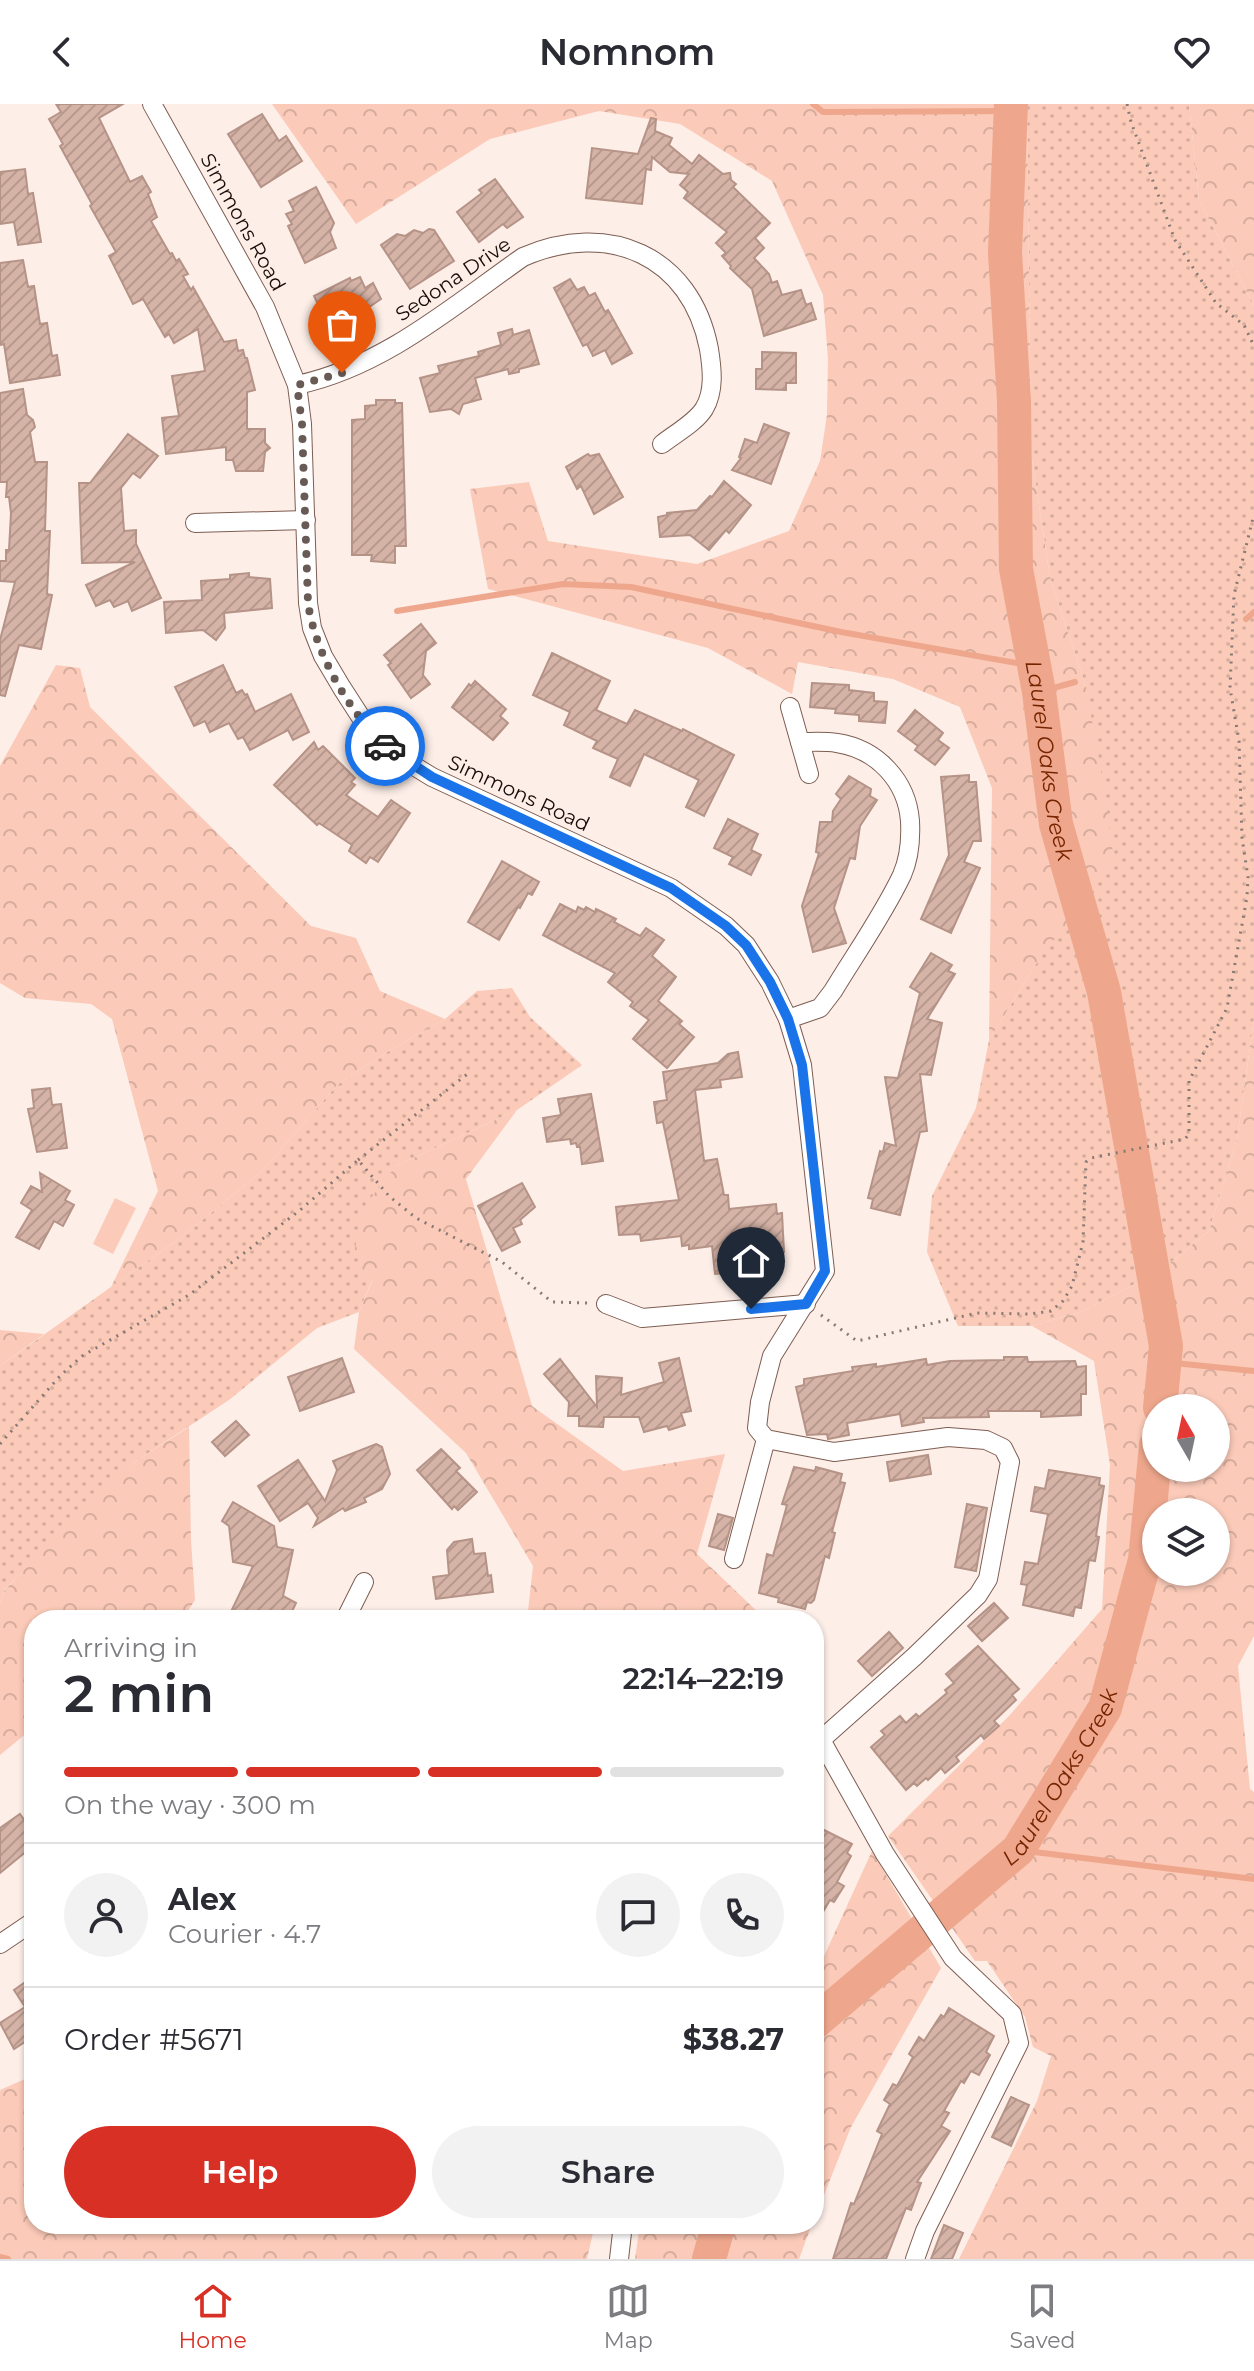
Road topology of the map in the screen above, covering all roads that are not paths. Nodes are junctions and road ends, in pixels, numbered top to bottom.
1 (152, 104) edge
2 (297, 385) junction
3 (662, 444) dead end
4 (306, 520) junction
5 (195, 523) dead end
6 (790, 707) dead end
7 (800, 742) junction
8 (809, 774) dead end
9 (788, 1019) junction
10 (606, 1304) road end
11 (806, 1304) junction
12 (766, 1439) junction
13 (734, 1559) dead end
14 (364, 1582) dead end
15 (350, 1610) edge
16 (824, 1737) edge
17 (824, 1754) edge
18 (24, 1928) edge
19 (0, 1944) edge
20 (622, 2234) edge
21 (619, 2259) edge
22 (915, 2259) edge

1 - 2 street, Simmons Road
2 - 3 street, Sedona Drive
2 - 4 street, Simmons Road
4 - 5 street
4 - 9 street, Simmons Road
6 - 7 street
7 - 8 street
7 - 9 street
9 - 11 street, Simmons Road
10 - 11 street
11 - 12 street, Simmons Road
12 - 13 street
12 - 16 street
14 - 15 street
17 - 22 street
18 - 19 street
20 - 21 street

